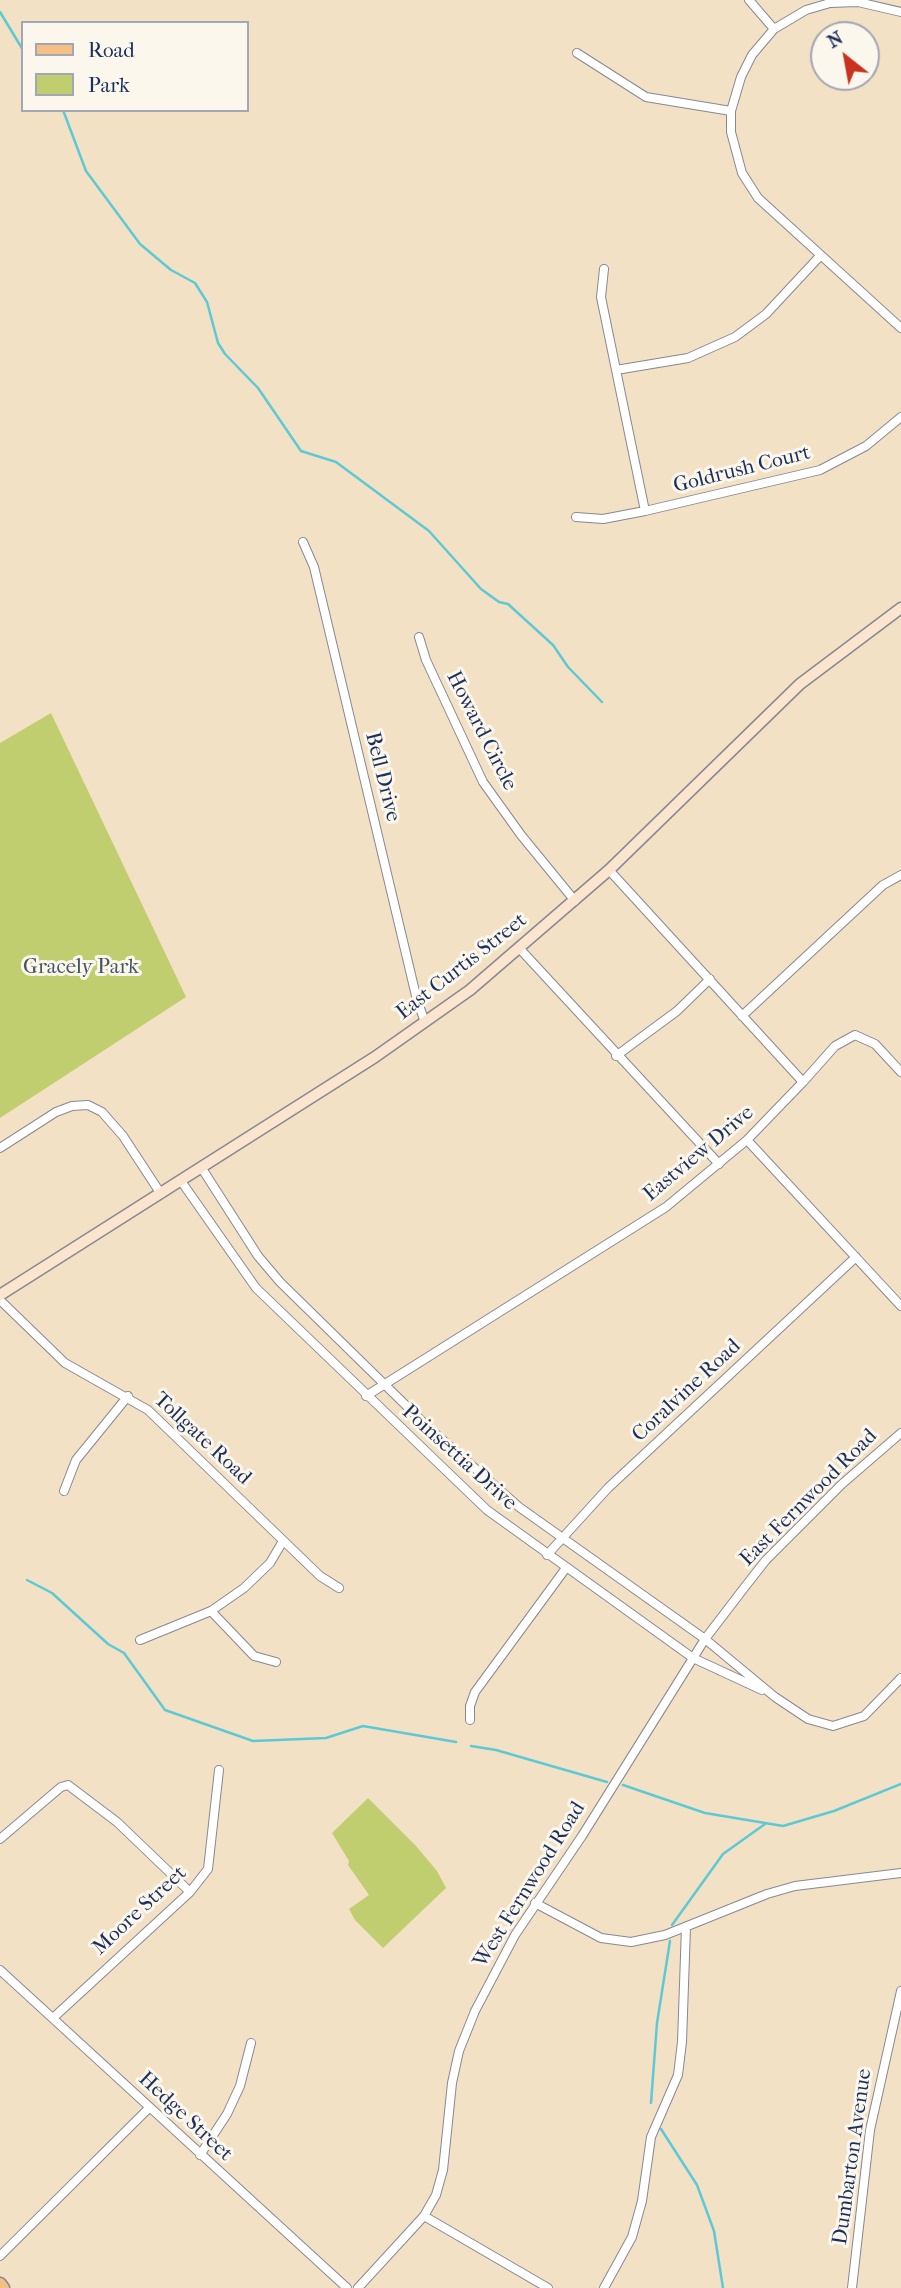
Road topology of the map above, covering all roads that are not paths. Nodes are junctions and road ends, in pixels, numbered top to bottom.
1 (750, 0) edge
2 (877, 2) edge
3 (901, 12) edge
4 (774, 29) junction
5 (577, 53) dead end
6 (731, 111) junction
7 (820, 256) junction
8 (604, 269) dead end
9 (901, 328) edge
10 (617, 370) junction
11 (901, 417) edge
12 (645, 511) junction
13 (576, 517) dead end
14 (303, 542) dead end
15 (901, 608) edge
16 (419, 637) dead end
17 (609, 870) junction
18 (901, 875) edge
19 (575, 901) junction
20 (520, 949) junction
21 (710, 979) junction
22 (743, 1016) junction
23 (425, 1022) junction
24 (617, 1056) junction
25 (901, 1072) edge
26 (803, 1082) junction
27 (747, 1140) junction
28 (0, 1148) edge
29 (719, 1164) junction
30 (201, 1167) junction
31 (181, 1181) junction
32 (160, 1194) junction
33 (856, 1257) junction
34 (0, 1298) edge
35 (901, 1306) edge
36 (385, 1385) junction
37 (128, 1396) junction
38 (366, 1396) junction
39 (901, 1433) edge
40 (64, 1491) dead end
41 (562, 1538) junction
42 (283, 1541) junction
43 (547, 1555) junction
44 (566, 1568) junction
45 (339, 1588) dead end
46 (211, 1611) junction
47 (705, 1639) junction
48 (140, 1640) dead end
49 (693, 1658) junction
50 (276, 1662) dead end
51 (901, 1678) edge
52 (771, 1693) junction
53 (470, 1720) dead end
54 (219, 1770) dead end
55 (0, 1839) edge
56 (901, 1873) edge
57 (190, 1892) junction
58 (535, 1903) junction
59 (687, 1927) junction
60 (0, 1970) edge
61 (901, 1991) edge
62 (53, 2018) junction
63 (251, 2043) dead end
64 (149, 2108) junction
65 (200, 2155) junction
66 (425, 2216) junction
67 (0, 2256) edge
68 (347, 2288) edge
69 (358, 2288) edge
70 (548, 2288) edge
71 (604, 2288) edge
72 (852, 2288) edge

1 - 4 street
2 - 3 street
2 - 4 street
4 - 6 street
5 - 6 street
6 - 7 street
7 - 9 street
7 - 10 street
8 - 10 street
10 - 12 street
11 - 12 street, Goldrush Court
12 - 13 street, Goldrush Court
14 - 23 street, Bell Drive
15 - 17 main road, East Curtis Street
16 - 19 street, Howard Circle
17 - 19 main road, East Curtis Street
17 - 21 street
18 - 22 street
19 - 20 main road, East Curtis Street
20 - 23 main road, East Curtis Street
20 - 24 street
21 - 22 street
21 - 24 street
22 - 26 street
23 - 30 main road, East Curtis Street
24 - 29 street
25 - 26 street, Eastview Drive
26 - 27 street, Eastview Drive
27 - 29 street, Eastview Drive
27 - 33 street
28 - 32 street
29 - 36 street, Eastview Drive
30 - 31 main road, East Curtis Street
30 - 36 street, Poinsettia Drive
31 - 32 main road, East Curtis Street
31 - 38 street, Poinsettia Drive
32 - 34 main road, East Curtis Street
33 - 35 street
33 - 41 street, Coralvine Road
34 - 37 street, Tollgate Road
36 - 38 street, Eastview Drive
36 - 41 street, Poinsettia Drive
37 - 40 street
37 - 42 street, Tollgate Road
38 - 43 street, Poinsettia Drive
39 - 47 street, East Fernwood Road
41 - 43 street, Coralvine Road
41 - 47 street, Poinsettia Drive
42 - 45 street, Tollgate Road
42 - 46 street
43 - 44 street, Poinsettia Drive
44 - 49 street, Poinsettia Drive
44 - 53 street
46 - 48 street
46 - 50 street
47 - 49 street, East Fernwood Road
47 - 52 street, Poinsettia Drive
49 - 52 street, Poinsettia Drive
49 - 58 street, West Fernwood Road
51 - 52 street, Poinsettia Drive
54 - 57 street, Moore Street
55 - 57 street
56 - 59 street
57 - 62 street, Moore Street
58 - 59 street
58 - 66 street, West Fernwood Road
59 - 71 street
60 - 62 street, Hedge Street
61 - 72 street, Dumbarton Avenue
62 - 64 street, Hedge Street
63 - 65 street
64 - 65 street, Hedge Street
64 - 67 street
65 - 68 street, Hedge Street
66 - 69 street, West Fernwood Road
66 - 70 street

